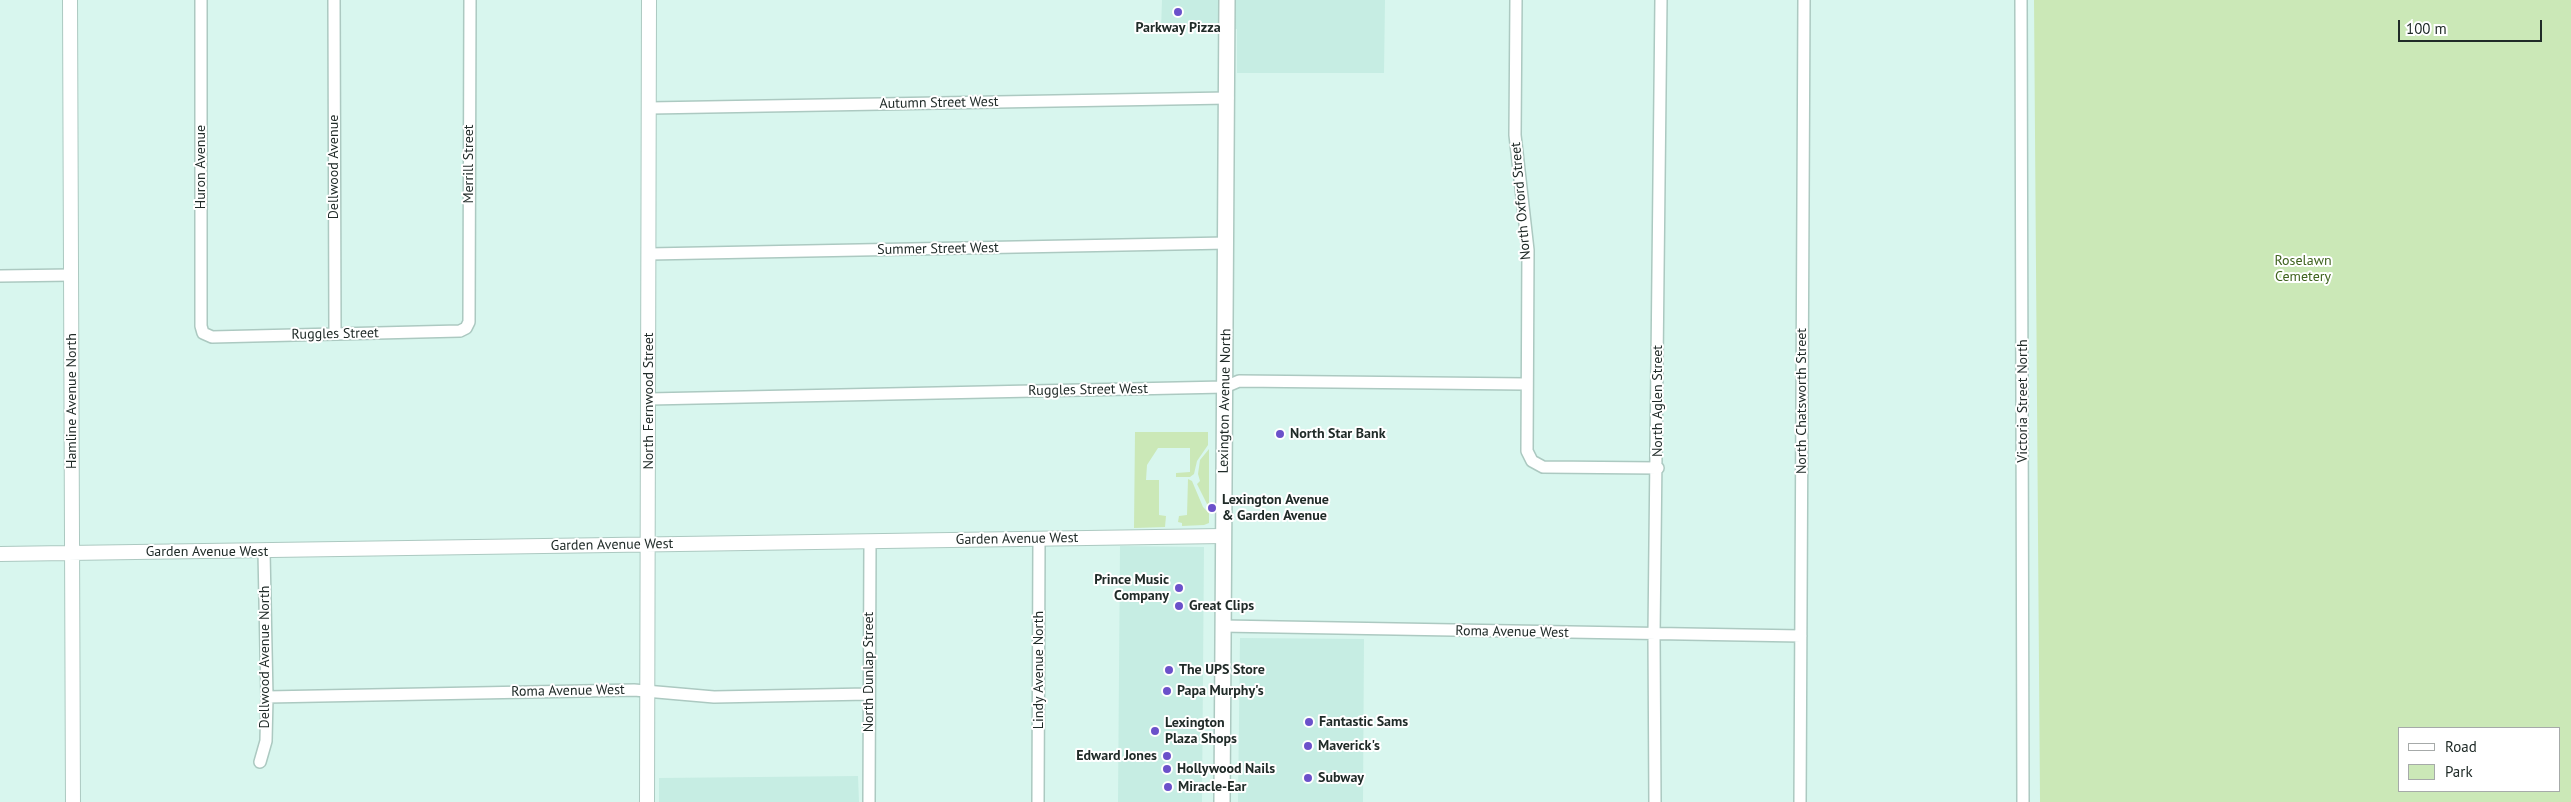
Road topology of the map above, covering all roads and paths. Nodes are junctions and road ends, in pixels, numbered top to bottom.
1 (70, 0) edge
2 (201, 0) edge
3 (334, 0) edge
4 (470, 0) edge
5 (649, 0) edge
6 (1227, 0) edge
7 (1516, 0) edge
8 (1661, 0) edge
9 (1804, 0) edge
10 (2021, 0) edge
11 (1228, 98) junction
12 (650, 108) junction
13 (1227, 243) junction
14 (649, 254) junction
15 (72, 275) junction
16 (0, 276) edge
17 (466, 328) joint
18 (203, 333) joint
19 (335, 334) junction
20 (1526, 384) junction
21 (1225, 388) junction
22 (649, 400) junction
23 (1658, 468) junction
24 (1223, 536) junction
25 (1039, 539) junction
26 (870, 542) junction
27 (648, 545) junction
28 (264, 552) junction
29 (72, 553) junction
30 (0, 554) edge
31 (1222, 626) junction
32 (1654, 635) junction
33 (1801, 636) junction
34 (648, 690) junction
35 (868, 694) junction
36 (266, 697) junction
37 (260, 762) dead end
38 (73, 802) edge
39 (647, 802) edge
40 (869, 802) edge
41 (1038, 802) edge
42 (1222, 802) edge
43 (1655, 802) edge
44 (1800, 802) edge
45 (2023, 802) edge

1 - 15 street, Hamline Avenue North
2 - 18 street, Huron Avenue
3 - 19 street, Dellwood Avenue
4 - 17 street, Merrill Street
5 - 12 street, North Fernwood Street
6 - 11 main road, Lexington Avenue North
7 - 20 street, North Oxford Street
8 - 23 street, North Aglen Street
9 - 33 street, North Chatsworth Street
10 - 45 street, Victoria Street North
11 - 12 street, Autumn Street West
11 - 13 main road, Lexington Avenue North
12 - 14 street, North Fernwood Street
13 - 14 street, Summer Street West
13 - 21 main road, Lexington Avenue North
14 - 22 street, North Fernwood Street
15 - 16 street
15 - 29 street, Hamline Avenue North
17 - 19 street, Ruggles Street
18 - 19 street, Ruggles Street
20 - 21 street, Ruggles Street West
20 - 23 street, North Oxford Street
21 - 22 street, Ruggles Street West
21 - 24 main road, Lexington Avenue North
22 - 27 street, North Fernwood Street
23 - 32 street, North Aglen Street
24 - 25 street, Garden Avenue West
24 - 31 main road, Lexington Avenue North
25 - 26 street, Garden Avenue West
25 - 41 street, Lindy Avenue North
26 - 27 street, Garden Avenue West
26 - 35 street, North Dunlap Street
27 - 28 street, Garden Avenue West
27 - 34 street, North Fernwood Street
28 - 29 street, Garden Avenue West
28 - 36 street, Dellwood Avenue North
29 - 30 street, Garden Avenue West
29 - 38 street, Hamline Avenue North
31 - 32 street, Roma Avenue West
31 - 42 main road, Lexington Avenue North
32 - 33 street, Roma Avenue West
32 - 43 street, North Aglen Street
33 - 44 street, North Chatsworth Street
34 - 35 street, Roma Avenue West
34 - 36 street, Roma Avenue West
34 - 39 street, North Fernwood Street
35 - 40 street, North Dunlap Street
36 - 37 street, Dellwood Avenue North

